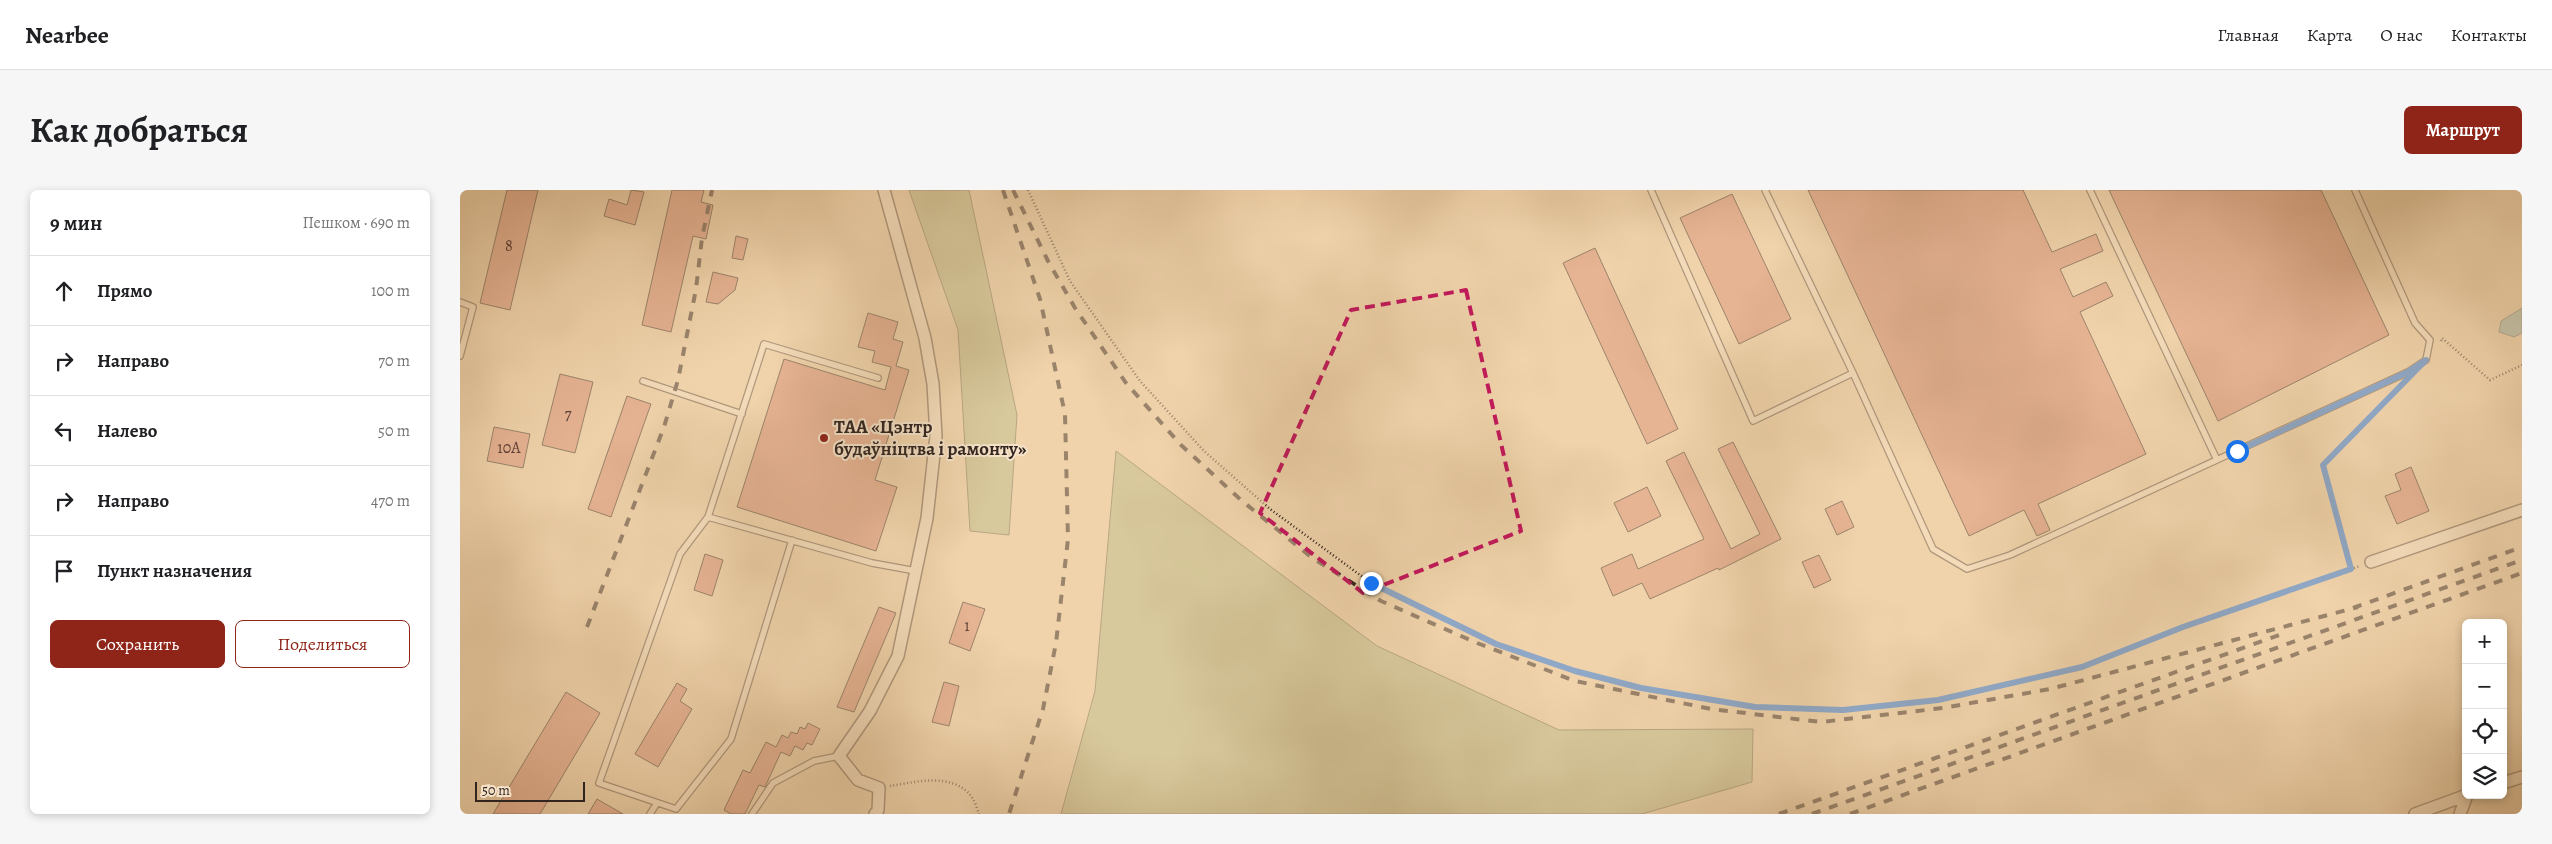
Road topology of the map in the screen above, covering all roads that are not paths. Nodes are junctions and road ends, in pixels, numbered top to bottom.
1 (884, 190) edge
2 (1651, 190) edge
3 (1765, 190) edge
4 (2090, 190) edge
5 (2355, 190) edge
6 (460, 302) edge
7 (460, 356) edge
8 (1853, 373) junction
9 (878, 378) dead end
10 (643, 381) dead end
11 (742, 414) junction
12 (2217, 460) junction
13 (2522, 510) edge
14 (708, 517) junction
15 (792, 540) junction
16 (2371, 562) road end
17 (916, 571) junction
18 (839, 756) junction
19 (2522, 776) edge
20 (2507, 782) edge
21 (2462, 797) edge
22 (2466, 799) edge
23 (657, 803) junction
24 (650, 814) edge
25 (752, 814) edge
26 (875, 814) edge
27 (2415, 814) edge
28 (2460, 814) edge

1 - 17 street
2 - 8 lane
3 - 8 lane
4 - 12 lane
5 - 12 lane
6 - 7 lane
8 - 12 lane
9 - 11 lane
10 - 11 lane
11 - 14 lane
13 - 16 street
14 - 15 lane
14 - 23 lane
15 - 17 lane
15 - 23 lane
17 - 18 street
18 - 25 lane
18 - 26 street
19 - 20 street
21 - 27 street
22 - 28 street
23 - 24 lane

